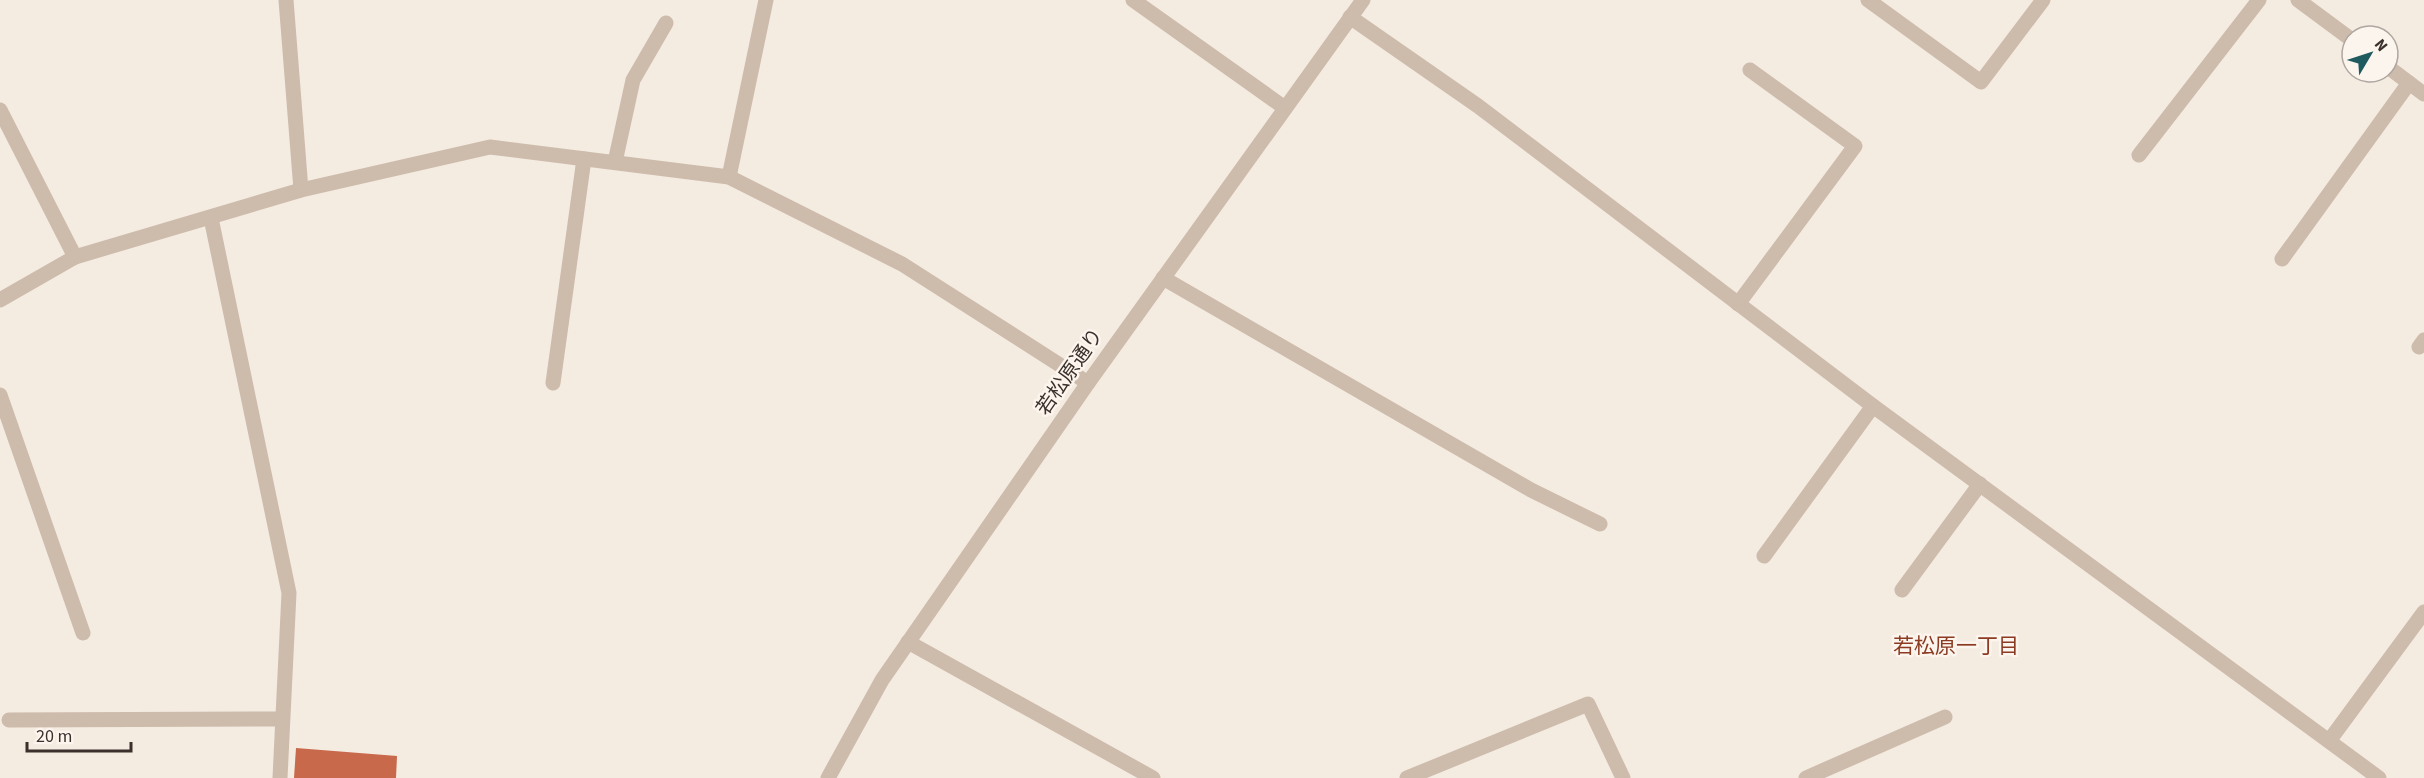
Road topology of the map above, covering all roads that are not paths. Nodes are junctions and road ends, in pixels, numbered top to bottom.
1 (286, 0) edge
2 (766, 0) edge
3 (1132, 0) edge
4 (1868, 0) edge
5 (2043, 0) edge
6 (2259, 0) edge
7 (2298, 0) edge
8 (1355, 6) edge
9 (666, 23) dead end
10 (2340, 31) edge
11 (1750, 70) dead end
12 (2400, 76) edge
13 (2409, 83) junction
14 (2424, 92) edge
15 (1285, 108) junction
16 (0, 110) edge
17 (2139, 155) dead end
18 (584, 159) junction
19 (615, 162) junction
20 (729, 177) junction
21 (301, 190) junction
22 (211, 218) junction
23 (75, 257) junction
24 (2282, 259) dead end
25 (1163, 278) junction
26 (0, 300) edge
27 (1738, 304) junction
28 (553, 383) dead end
29 (1088, 383) junction
30 (0, 395) edge
31 (1873, 406) junction
32 (1980, 484) junction
33 (1600, 524) dead end
34 (1764, 556) dead end
35 (1902, 590) dead end
36 (2424, 612) edge
37 (83, 633) dead end
38 (908, 642) junction
39 (1945, 717) dead end
40 (281, 719) junction
41 (9, 720) dead end
42 (2329, 741) junction
43 (2373, 776) edge
44 (280, 778) edge
45 (828, 778) edge
46 (1153, 778) edge
47 (1407, 778) edge
48 (1623, 778) edge
49 (1806, 778) edge

1 - 21 street
2 - 20 street
3 - 15 street
4 - 5 street
6 - 17 street
7 - 10 street
8 - 15 street, 若松原通り
8 - 27 street
9 - 19 street
11 - 27 street
12 - 13 street
13 - 14 street
13 - 24 street
15 - 25 street, 若松原通り
16 - 23 street
18 - 19 street
18 - 21 street
18 - 28 street
19 - 20 street
20 - 29 street
21 - 22 street
22 - 23 street
22 - 40 street
23 - 26 street
25 - 29 street, 若松原通り
25 - 33 street
27 - 31 street
29 - 38 street, 若松原通り
30 - 37 street
31 - 32 street
31 - 34 street
32 - 35 street
32 - 42 street
36 - 42 street
38 - 45 street, 若松原通り
38 - 46 street
39 - 49 street
40 - 41 street
40 - 44 street
42 - 43 street
47 - 48 street

